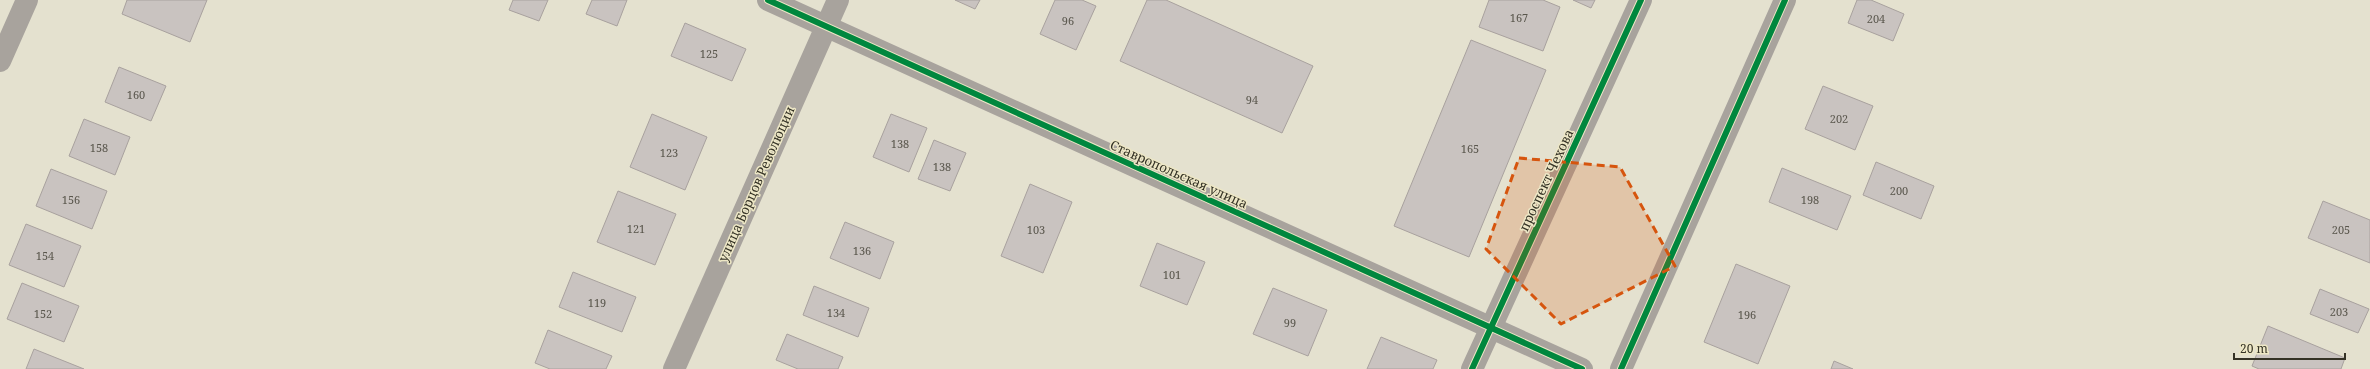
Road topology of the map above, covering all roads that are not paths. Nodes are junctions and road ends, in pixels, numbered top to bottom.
1 (27, 0) edge
2 (768, 0) edge
3 (838, 0) edge
4 (1641, 0) edge
5 (1785, 0) edge
6 (826, 26) junction
7 (0, 61) edge
8 (1490, 327) junction
9 (674, 369) edge
10 (1472, 369) edge
11 (1582, 369) edge
12 (1621, 369) edge

1 - 7 street
2 - 6 street, Ставропольская улица
3 - 6 street, улица Борцов Революции
4 - 8 street, проспект Чехова
5 - 12 street
6 - 8 street, Ставропольская улица
6 - 9 street, улица Борцов Революции
8 - 10 street, проспект Чехова
8 - 11 street, Ставропольская улица

